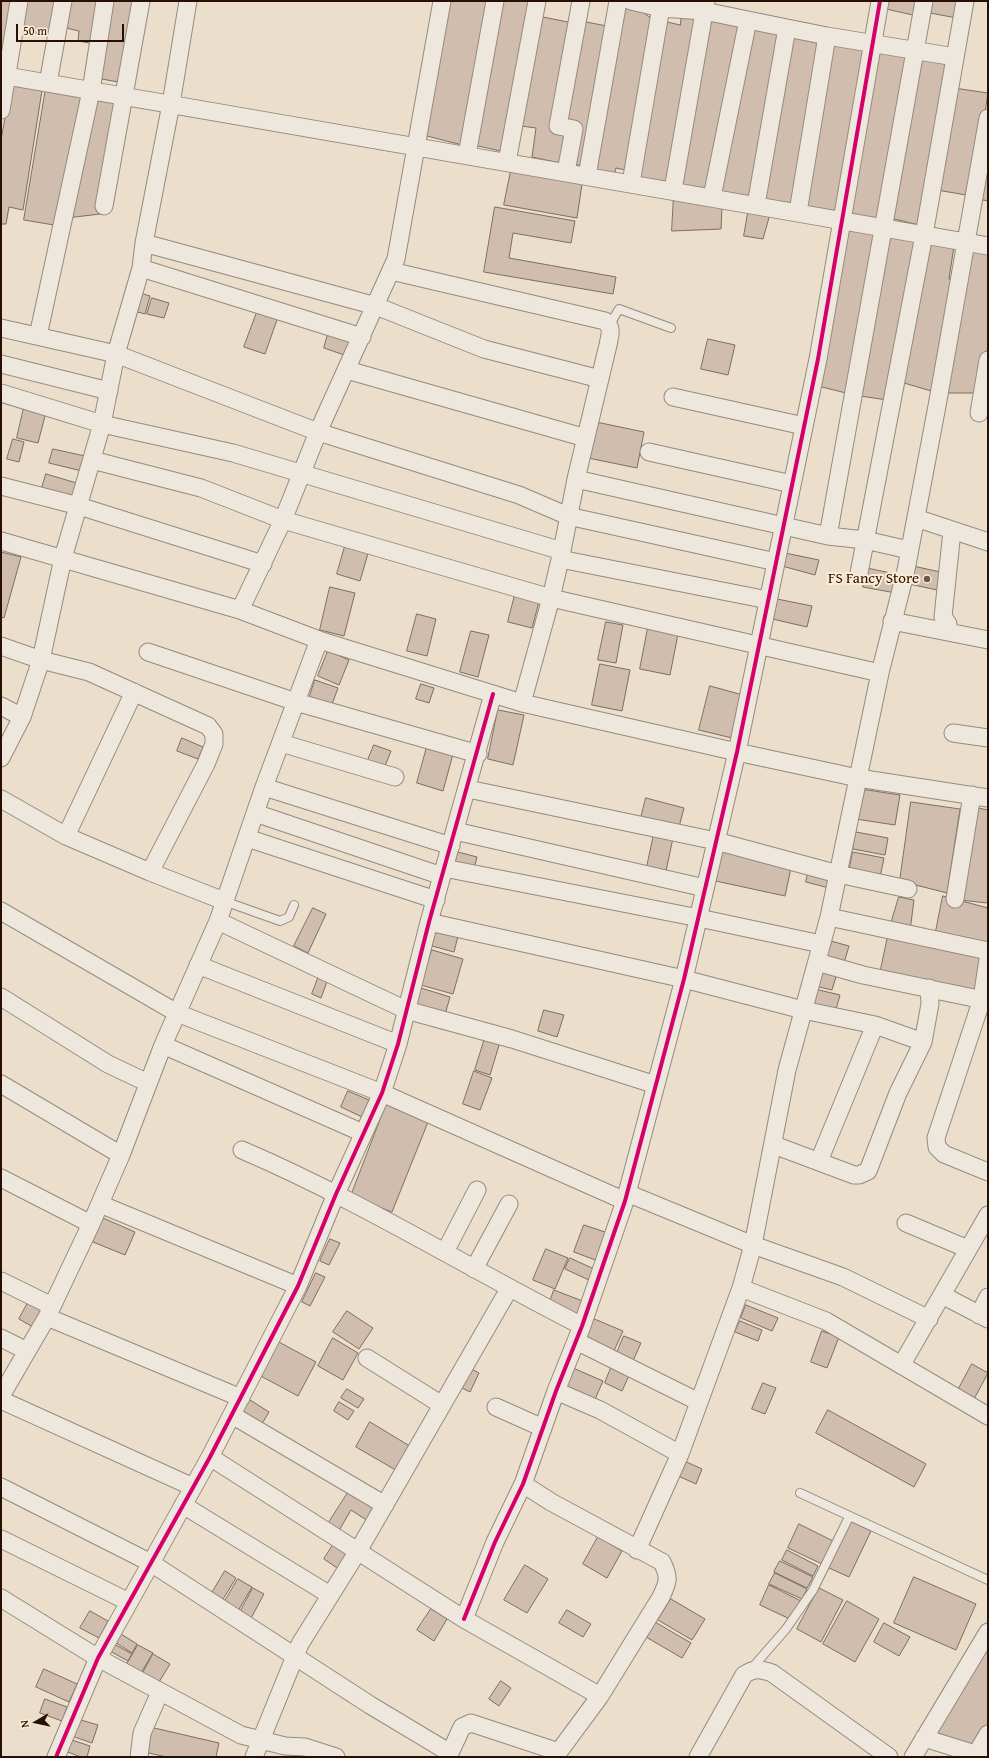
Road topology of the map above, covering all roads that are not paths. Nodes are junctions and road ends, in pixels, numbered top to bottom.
1 (19, 1) edge
2 (63, 1) edge
3 (105, 1) edge
4 (141, 1) edge
5 (188, 1) edge
6 (442, 1) edge
7 (495, 1) edge
8 (537, 1) edge
9 (580, 1) edge
10 (618, 1) edge
11 (631, 1) edge
12 (880, 1) edge
13 (924, 1) edge
14 (966, 1) edge
15 (661, 5) edge
16 (705, 6) edge
17 (748, 20) junction
18 (786, 28) junction
19 (827, 36) junction
20 (872, 43) junction
21 (916, 50) junction
22 (955, 57) junction
23 (4, 75) edge
24 (48, 83) junction
25 (90, 90) junction
26 (125, 96) junction
27 (171, 104) junction
28 (1, 110) edge
29 (988, 118) edge
30 (415, 146) junction
31 (467, 155) junction
32 (507, 162) junction
33 (566, 172) junction
34 (587, 176) junction
35 (631, 183) junction
36 (673, 190) junction
37 (712, 198) junction
38 (756, 205) junction
39 (104, 206) dead end
40 (798, 212) junction
41 (842, 220) junction
42 (883, 227) junction
43 (924, 235) junction
44 (966, 242) junction
45 (144, 243) junction
46 (988, 246) edge
47 (141, 268) junction
48 (391, 271) junction
49 (376, 306) junction
50 (609, 326) junction
51 (1, 328) edge
52 (671, 328) dead end
53 (38, 336) junction
54 (362, 337) junction
55 (116, 354) junction
56 (988, 360) edge
57 (1, 364) edge
58 (347, 370) junction
59 (600, 379) junction
60 (109, 391) junction
61 (1, 393) edge
62 (673, 397) dead end
63 (979, 413) dead end
64 (102, 424) junction
65 (804, 426) junction
66 (318, 432) junction
67 (586, 438) junction
68 (649, 452) dead end
69 (92, 460) junction
70 (302, 473) junction
71 (576, 479) junction
72 (792, 484) junction
73 (1, 486) edge
74 (79, 506) junction
75 (568, 516) junction
76 (916, 518) junction
77 (283, 520) junction
78 (783, 526) junction
79 (952, 531) junction
80 (828, 536) junction
81 (865, 540) junction
82 (1, 541) edge
83 (988, 542) edge
84 (909, 550) junction
85 (561, 555) junction
86 (64, 558) junction
87 (776, 562) junction
88 (263, 564) junction
89 (859, 573) dead end
90 (551, 598) junction
91 (768, 600) junction
92 (240, 610) junction
93 (892, 621) junction
94 (947, 632) junction
95 (319, 640) junction
96 (988, 640) edge
97 (759, 645) junction
98 (1, 646) edge
99 (148, 652) dead end
100 (41, 660) junction
101 (880, 672) junction
102 (134, 692) junction
103 (494, 694) junction
104 (296, 702) junction
105 (522, 703) junction
106 (1, 706) edge
107 (22, 716) junction
108 (954, 733) dead end
109 (988, 738) edge
110 (281, 744) junction
111 (737, 752) junction
112 (478, 754) junction
113 (1, 758) edge
114 (395, 777) dead end
115 (858, 778) junction
116 (264, 787) junction
117 (468, 789) junction
118 (980, 796) edge
119 (1, 799) edge
120 (255, 813) junction
121 (66, 836) junction
122 (247, 838) junction
123 (453, 839) junction
124 (716, 841) junction
125 (150, 872) junction
126 (443, 872) junction
127 (838, 874) junction
128 (705, 888) junction
129 (908, 889) dead end
130 (955, 899) dead end
131 (436, 900) junction
132 (224, 901) junction
133 (294, 905) dead end
134 (1, 911) edge
135 (829, 917) junction
136 (698, 918) junction
137 (218, 921) junction
138 (429, 922) junction
139 (822, 944) junction
140 (988, 951) edge
141 (988, 959) edge
142 (817, 962) junction
143 (198, 965) junction
144 (684, 979) junction
145 (929, 988) junction
146 (1, 997) edge
147 (985, 1000) edge
148 (406, 1010) junction
149 (803, 1010) junction
150 (177, 1013) junction
151 (875, 1025) junction
152 (923, 1042) junction
153 (163, 1044) junction
154 (398, 1044) junction
155 (148, 1083) junction
156 (1, 1084) edge
157 (656, 1085) junction
158 (382, 1094) junction
159 (363, 1133) junction
160 (774, 1145) junction
161 (242, 1150) dead end
162 (121, 1154) junction
163 (819, 1161) junction
164 (988, 1172) edge
165 (1, 1178) edge
166 (477, 1190) dead end
167 (336, 1194) junction
168 (626, 1197) junction
169 (100, 1204) junction
170 (509, 1204) dead end
171 (988, 1215) edge
172 (906, 1223) dead end
173 (91, 1224) junction
174 (753, 1245) junction
175 (968, 1249) junction
176 (445, 1252) junction
177 (474, 1269) junction
178 (1, 1281) edge
179 (298, 1286) junction
180 (741, 1288) junction
181 (509, 1289) junction
182 (942, 1295) junction
183 (988, 1297) edge
184 (50, 1311) junction
185 (983, 1317) edge
186 (929, 1319) junction
187 (579, 1333) junction
188 (1, 1338) edge
189 (27, 1351) junction
190 (367, 1358) dead end
191 (902, 1364) junction
192 (556, 1391) junction
193 (1, 1396) edge
194 (241, 1398) junction
195 (1, 1400) edge
196 (699, 1402) junction
197 (442, 1405) junction
198 (496, 1407) dead end
199 (232, 1415) junction
200 (988, 1416) edge
201 (543, 1428) junction
202 (680, 1454) junction
203 (210, 1457) junction
204 (523, 1484) junction
205 (1, 1487) edge
206 (193, 1487) junction
207 (800, 1493) dead end
208 (183, 1505) junction
209 (385, 1505) junction
210 (849, 1517) junction
211 (1, 1539) edge
212 (637, 1550) junction
213 (358, 1551) junction
214 (151, 1563) junction
215 (988, 1580) edge
216 (330, 1595) junction
217 (1, 1598) edge
218 (129, 1602) junction
219 (464, 1619) junction
220 (988, 1632) edge
221 (295, 1655) junction
222 (98, 1658) junction
223 (751, 1670) junction
224 (160, 1692) junction
225 (600, 1696) junction
226 (988, 1734) edge
227 (924, 1738) junction
228 (260, 1741) junction
229 (878, 1754) edge
230 (449, 1755) edge
231 (557, 1755) edge
232 (980, 1756) edge
233 (56, 1757) edge
234 (139, 1757) edge
235 (254, 1757) edge
236 (336, 1757) edge
237 (698, 1757) edge
238 (913, 1757) edge

1 - 23 street
2 - 24 street
3 - 25 street
4 - 26 street
5 - 27 street
6 - 30 street
7 - 31 street
8 - 32 street
9 - 33 street
10 - 34 street
11 - 15 street
12 - 20 street
13 - 21 street
14 - 22 street
15 - 16 street
15 - 35 street
16 - 17 street
16 - 36 street
17 - 18 street
17 - 37 street
18 - 19 street
18 - 38 street
19 - 20 street
19 - 40 street
20 - 21 street
20 - 41 street
21 - 22 street
21 - 42 street
22 - 43 street
23 - 24 street
23 - 28 street
24 - 25 street
25 - 26 street
25 - 53 street
26 - 27 street
26 - 39 street
27 - 30 street
27 - 45 street
29 - 44 street
30 - 31 street
30 - 48 street
31 - 32 street
32 - 33 street
33 - 34 street
34 - 35 street
35 - 36 street
36 - 37 street
37 - 38 street
38 - 40 street
40 - 41 street
41 - 42 street
41 - 65 street
42 - 43 street
42 - 80 street
43 - 44 street
43 - 81 street
44 - 46 street
44 - 76 street
45 - 47 street
45 - 49 street
47 - 54 street
47 - 55 street
48 - 49 street
48 - 50 street
49 - 54 street
49 - 59 street
50 - 52 lane
50 - 59 street
51 - 53 street
53 - 55 street
54 - 58 street
55 - 60 street
55 - 66 street
56 - 63 street
57 - 60 street
58 - 66 street
58 - 67 street
59 - 67 street
60 - 64 street
61 - 64 street
62 - 65 street
64 - 69 street
64 - 70 street
65 - 72 street
66 - 70 street
66 - 75 street
67 - 71 street
68 - 72 street
69 - 74 street
69 - 77 street
70 - 77 street
70 - 85 street
71 - 75 street
71 - 78 street
72 - 78 street
73 - 74 street
74 - 86 street
74 - 88 street
75 - 85 street
75 - 87 street
76 - 79 street
76 - 84 street
77 - 88 street
77 - 90 street
78 - 80 street
78 - 87 street
79 - 83 street
79 - 94 street
80 - 81 street
81 - 84 street
81 - 89 street
82 - 86 street
84 - 93 street
85 - 90 street
85 - 91 street
86 - 92 street
86 - 100 street
87 - 91 street
88 - 92 street
90 - 97 street
90 - 105 street
91 - 97 street
92 - 95 street
93 - 94 street
93 - 101 street
94 - 96 street
95 - 103 street
95 - 104 street
97 - 101 street
97 - 111 street
98 - 100 street
99 - 104 street
100 - 102 street
100 - 107 street
101 - 115 street
102 - 121 street
102 - 125 street
103 - 105 street
103 - 112 street
104 - 110 street
104 - 112 street
105 - 111 street
106 - 107 street
107 - 113 street
108 - 109 street
110 - 114 street
110 - 116 street
111 - 115 street
111 - 124 street
112 - 117 street
115 - 118 street
115 - 127 street
116 - 120 street
116 - 123 street
117 - 123 street
117 - 124 street
118 - 130 street
119 - 121 street
120 - 122 street
120 - 126 street
121 - 125 street
122 - 131 street
122 - 132 street
123 - 126 street
123 - 128 street
124 - 127 street
124 - 128 street
125 - 132 street
126 - 131 street
126 - 136 street
127 - 129 street
127 - 135 street
128 - 136 street
131 - 138 street
132 - 133 lane
132 - 137 street
134 - 150 street
135 - 139 street
135 - 140 street
136 - 139 street
136 - 144 street
137 - 143 street
137 - 148 street
138 - 144 street
138 - 148 street
139 - 142 street
141 - 147 street
142 - 145 street
142 - 149 street
143 - 150 street
143 - 154 street
144 - 149 street
144 - 157 street
145 - 147 street
145 - 152 street
146 - 155 street
147 - 164 street
148 - 154 street
148 - 157 street
149 - 151 street
149 - 160 street
150 - 153 street
150 - 158 street
151 - 152 street
151 - 163 street
152 - 163 street
153 - 155 street
153 - 159 street
154 - 158 street
155 - 162 street
156 - 162 street
157 - 168 street
158 - 159 street
158 - 168 street
159 - 167 street
160 - 163 street
160 - 174 street
161 - 167 street
162 - 169 street
165 - 173 street
166 - 176 street
167 - 176 street
167 - 179 street
168 - 174 street
168 - 187 street
169 - 173 street
169 - 179 street
170 - 177 street
171 - 175 street
172 - 175 street
173 - 184 street
174 - 180 street
174 - 186 street
175 - 182 street
176 - 177 street
177 - 181 street
178 - 184 street
179 - 194 street
180 - 191 street
180 - 196 street
181 - 187 street
181 - 197 street
182 - 185 street
182 - 186 street
183 - 185 street
184 - 189 street
184 - 194 street
186 - 191 street
187 - 192 street
187 - 196 street
188 - 189 street
189 - 193 street
190 - 197 street
191 - 200 street
192 - 201 street
192 - 202 street
194 - 199 street
195 - 206 street
196 - 202 street
197 - 209 street
198 - 201 street
199 - 203 street
199 - 209 street
201 - 204 street
202 - 212 street
203 - 206 street
203 - 213 street
204 - 212 street
204 - 219 street
205 - 214 street
206 - 208 street
207 - 210 lane
208 - 214 street
208 - 216 street
209 - 213 street
210 - 215 lane
210 - 223 lane
211 - 218 street
212 - 225 street
213 - 216 street
213 - 219 street
214 - 218 street
214 - 221 street
216 - 221 street
217 - 222 street
218 - 222 street
219 - 225 street
220 - 227 street
221 - 228 street
221 - 230 street
222 - 224 street
222 - 233 street
223 - 229 street
223 - 237 street
224 - 228 street
224 - 234 street
225 - 231 street
226 - 232 street
227 - 232 street
227 - 238 street
228 - 235 street
228 - 236 street
230 - 231 street

